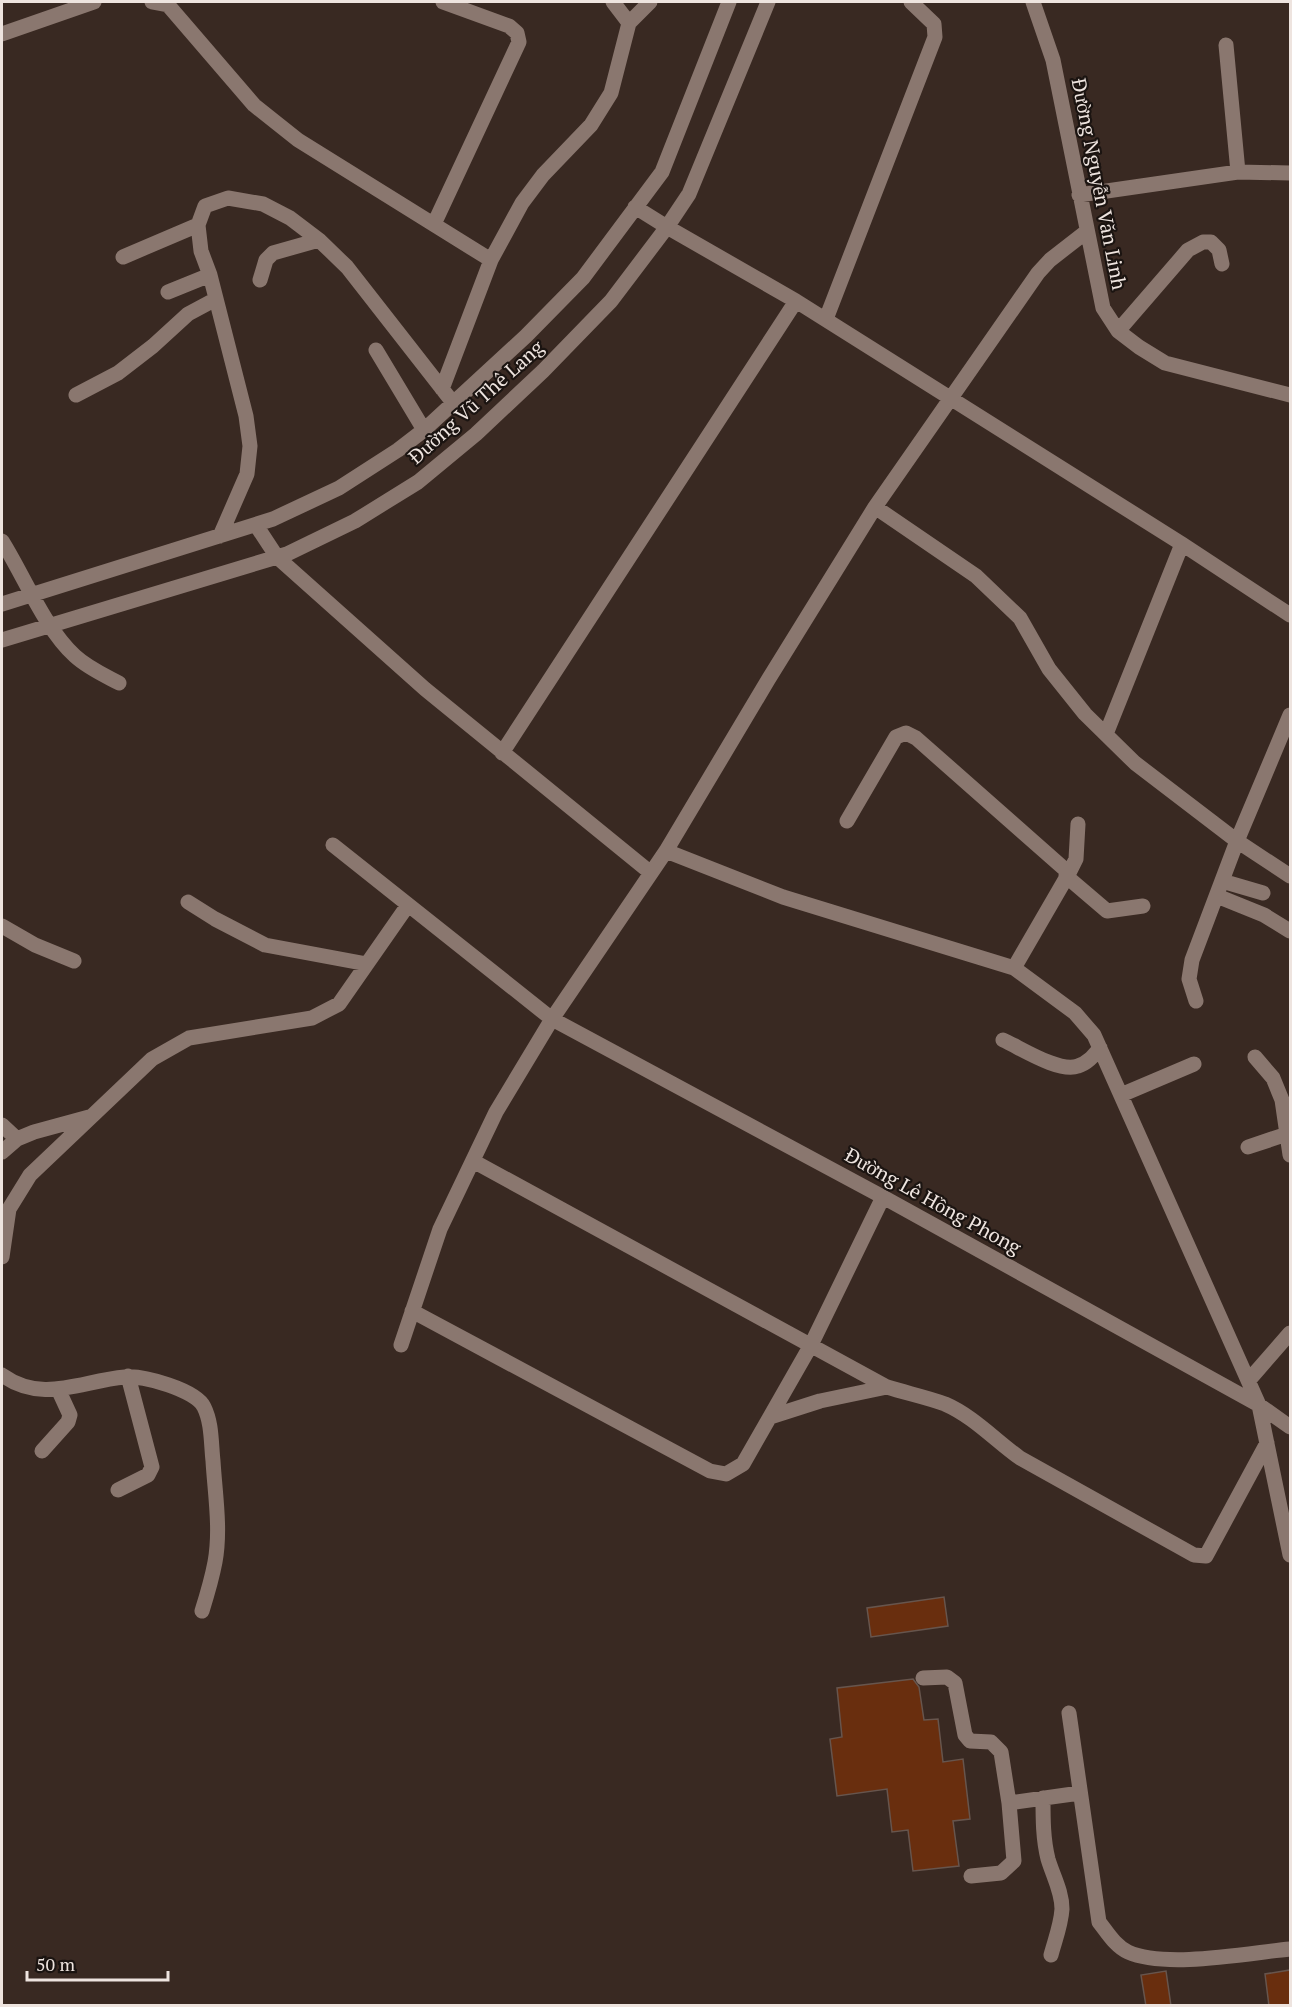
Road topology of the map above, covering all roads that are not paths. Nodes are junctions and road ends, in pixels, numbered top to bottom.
1 (94, 2) edge
2 (152, 2) edge
3 (443, 2) edge
4 (613, 2) edge
5 (650, 2) edge
6 (729, 2) edge
7 (768, 2) edge
8 (911, 2) edge
9 (1033, 2) edge
10 (70, 5) edge
11 (629, 23) junction
12 (2, 34) edge
13 (1226, 45) dead end
14 (1238, 172) junction
15 (1290, 173) edge
16 (1079, 195) junction
17 (635, 207) junction
18 (434, 224) junction
19 (198, 225) junction
20 (667, 227) junction
21 (1086, 232) junction
22 (319, 240) junction
23 (123, 257) dead end
24 (492, 260) junction
25 (1222, 264) dead end
26 (210, 275) junction
27 (260, 280) dead end
28 (168, 292) dead end
29 (216, 299) junction
30 (796, 301) junction
31 (826, 319) junction
32 (1118, 331) junction
33 (376, 350) dead end
34 (442, 388) junction
35 (76, 395) dead end
36 (1290, 395) edge
37 (951, 398) junction
38 (454, 404) junction
39 (424, 430) junction
40 (875, 507) junction
41 (256, 525) junction
42 (220, 536) junction
43 (2, 541) edge
44 (1182, 544) junction
45 (278, 557) junction
46 (33, 594) junction
47 (2, 604) edge
48 (1290, 615) edge
49 (51, 626) junction
50 (2, 640) edge
51 (119, 683) dead end
52 (1290, 715) edge
53 (1106, 734) junction
54 (502, 753) junction
55 (847, 821) dead end
56 (1078, 825) dead end
57 (1237, 841) junction
58 (333, 845) dead end
59 (666, 851) junction
60 (651, 873) junction
61 (1068, 874) junction
62 (1290, 876) edge
63 (1222, 881) junction
64 (1263, 893) dead end
65 (1217, 896) junction
66 (188, 902) dead end
67 (408, 905) junction
68 (1143, 906) dead end
69 (2, 926) edge
70 (1290, 931) edge
71 (74, 961) dead end
72 (367, 964) junction
73 (1014, 969) junction
74 (1196, 1001) dead end
75 (552, 1019) junction
76 (1003, 1040) dead end
77 (1100, 1048) junction
78 (1255, 1057) dead end
79 (1194, 1064) dead end
80 (1121, 1095) junction
81 (91, 1117) junction
82 (2, 1125) edge
83 (1287, 1134) junction
84 (17, 1139) junction
85 (1248, 1148) dead end
86 (2, 1152) edge
87 (1290, 1155) edge
88 (472, 1161) junction
89 (883, 1197) junction
90 (2, 1257) edge
91 (412, 1311) junction
92 (1290, 1333) edge
93 (401, 1345) dead end
94 (811, 1345) junction
95 (2, 1375) edge
96 (128, 1376) junction
97 (1249, 1380) junction
98 (887, 1387) junction
99 (58, 1389) junction
100 (1259, 1405) junction
101 (770, 1418) junction
102 (1290, 1427) edge
103 (1267, 1443) junction
104 (42, 1451) dead end
105 (118, 1491) dead end
106 (1290, 1555) edge
107 (202, 1611) dead end
108 (923, 1678) dead end
109 (1069, 1713) dead end
110 (1080, 1793) junction
111 (1043, 1798) junction
112 (1009, 1803) junction
113 (971, 1876) dead end
114 (1290, 1949) edge
115 (1051, 1955) dead end

1 - 10 street
2 - 18 street
3 - 18 street
4 - 11 street
5 - 11 street
6 - 17 street, Đường Vũ Thê Lang
7 - 20 street, Đường Vũ Thê Lang
8 - 31 street
9 - 16 street, Đường Nguyễn Văn Linh
10 - 12 street
11 - 24 street
13 - 14 street
14 - 15 street
14 - 16 street
16 - 21 street, Đường Nguyễn Văn Linh
17 - 20 street
17 - 38 street, Đường Vũ Thê Lang
18 - 24 street
19 - 22 street
19 - 23 street
19 - 26 street
20 - 30 street
20 - 45 street, Đường Vũ Thê Lang
21 - 32 street, Đường Nguyễn Văn Linh
21 - 37 street
22 - 27 street
22 - 34 street
24 - 34 street
25 - 32 street
26 - 28 street
26 - 29 street
29 - 35 street
29 - 42 street
30 - 31 street
30 - 54 street
31 - 37 street
32 - 36 street, Đường Nguyễn Văn Linh
33 - 39 street
34 - 38 street
37 - 40 street
37 - 44 street
38 - 39 street, Đường Vũ Thê Lang
39 - 41 street, Đường Vũ Thê Lang
40 - 53 street
40 - 59 street
41 - 42 street, Đường Vũ Thê Lang
41 - 45 street
42 - 46 street, Đường Vũ Thê Lang
43 - 46 street
44 - 48 street
44 - 53 street
45 - 49 street, Đường Vũ Thê Lang
45 - 54 street
46 - 47 street, Đường Vũ Thê Lang
46 - 49 street
49 - 50 street, Đường Vũ Thê Lang
49 - 51 street
52 - 57 street
53 - 57 street
54 - 60 street
55 - 61 street
56 - 61 street
57 - 62 street
57 - 63 street
58 - 67 street, Đường Lê Hồng Phong
59 - 60 street
59 - 73 street
60 - 75 street
61 - 68 street
61 - 73 street
63 - 64 street
63 - 65 street
65 - 70 street
65 - 74 street
66 - 72 street
67 - 72 street
67 - 75 street, Đường Lê Hồng Phong
69 - 71 street
72 - 81 street
73 - 77 street
75 - 88 street
75 - 89 street, Đường Lê Hồng Phong
76 - 77 street
77 - 80 street
78 - 83 street
79 - 80 street
80 - 97 street
81 - 84 street
81 - 90 street
82 - 84 street
83 - 85 street
83 - 87 street
84 - 86 street
88 - 91 street
88 - 94 street
89 - 94 street
89 - 100 street, Đường Lê Hồng Phong
91 - 93 street
91 - 101 street
92 - 97 street
94 - 98 street
94 - 101 street
95 - 99 street
96 - 99 street
96 - 105 street
96 - 107 street
97 - 100 street
98 - 101 street
98 - 103 street
99 - 104 street
100 - 102 street, Đường Lê Hồng Phong
100 - 103 street
103 - 106 street
108 - 112 street
109 - 110 street
110 - 111 street
110 - 114 street
111 - 112 street
111 - 115 street
112 - 113 street

